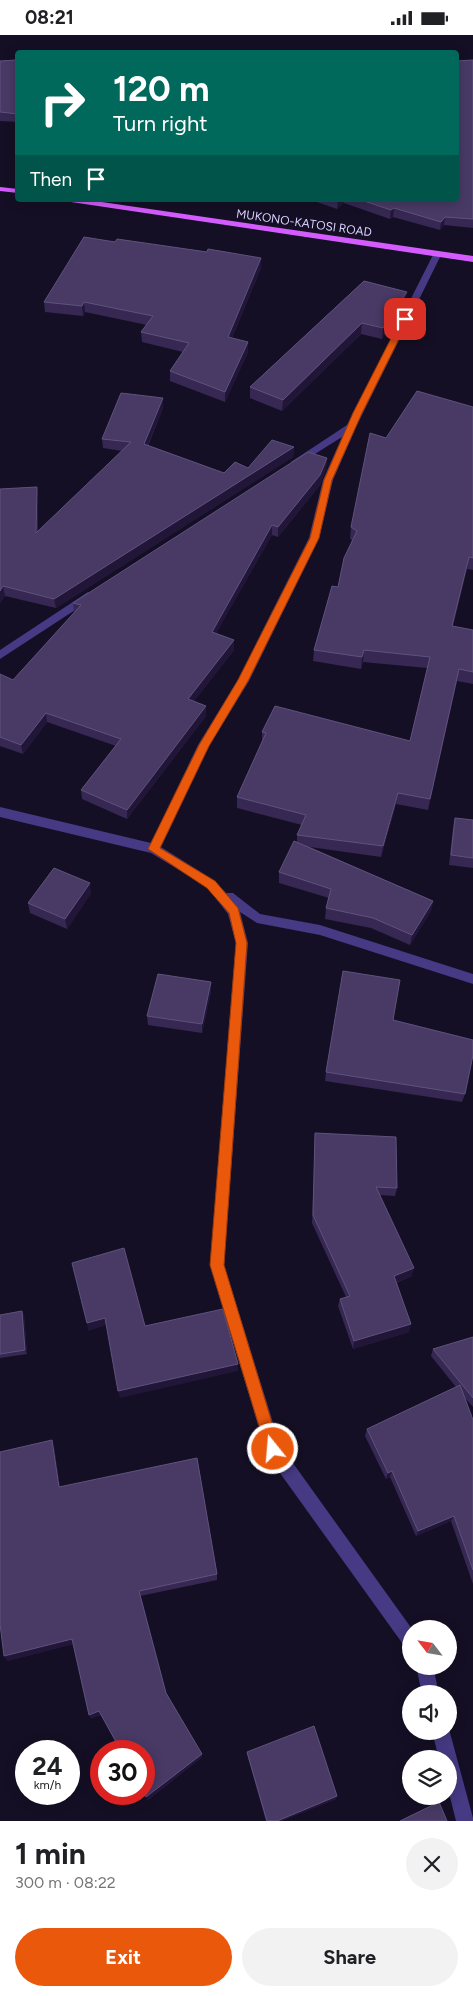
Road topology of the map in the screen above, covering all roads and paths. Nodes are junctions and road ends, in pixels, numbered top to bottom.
1 (0, 189) edge
2 (15, 191) edge
3 (85, 202) edge
4 (437, 255) junction
5 (473, 259) edge
6 (351, 427) junction
7 (285, 469) edge
8 (97, 590) edge
9 (0, 655) edge
10 (0, 812) edge
11 (154, 849) junction
12 (211, 884) junction
13 (473, 979) edge
14 (402, 1628) edge
15 (457, 1790) edge
16 (465, 1821) edge

1 - 2 main road
3 - 4 main road, MUKONO-KATOSI ROAD
4 - 5 main road, MUKONO-KATOSI ROAD
4 - 6 street
6 - 7 street
6 - 11 street
8 - 9 street
10 - 11 street
11 - 12 street
12 - 13 street
12 - 14 street
15 - 16 street

